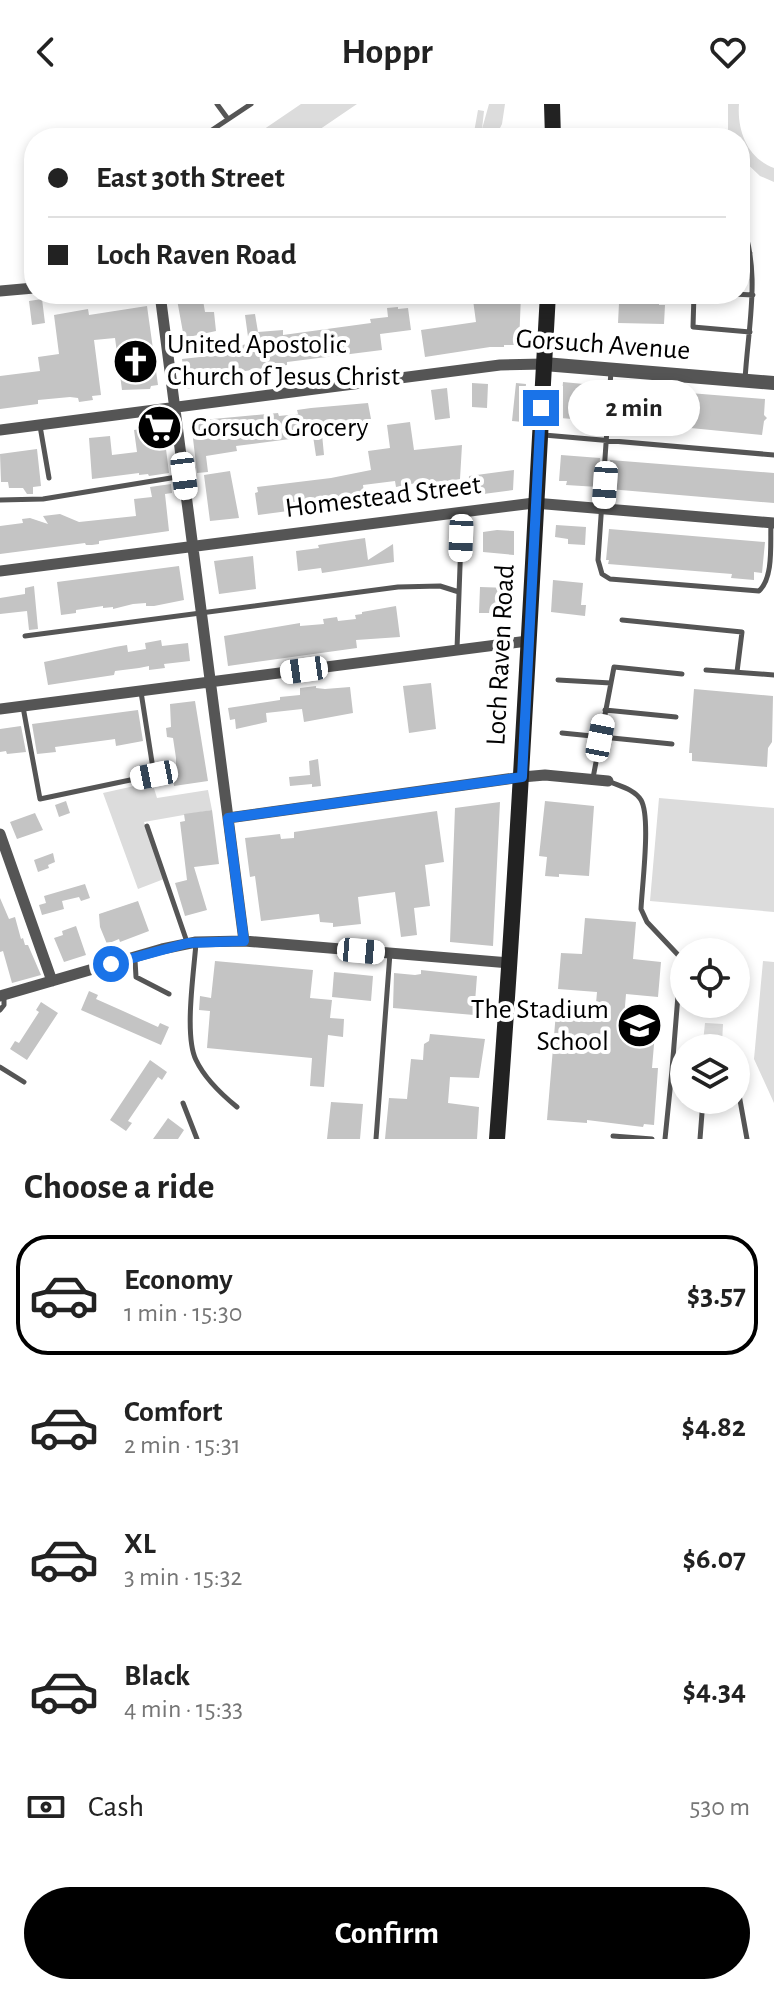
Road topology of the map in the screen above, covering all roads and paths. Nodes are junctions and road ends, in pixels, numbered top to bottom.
1 (217, 104) edge
2 (251, 104) edge
3 (552, 104) edge
4 (228, 120) junction
5 (216, 128) edge
6 (553, 128) edge
7 (750, 253) edge
8 (24, 289) edge
9 (0, 291) edge
10 (750, 295) edge
11 (753, 295) junction
12 (161, 304) edge
13 (547, 304) edge
14 (694, 304) edge
15 (750, 332) junction
16 (544, 364) junction
17 (611, 370) junction
18 (745, 381) junction
19 (774, 383) edge
20 (175, 406) junction
21 (40, 425) junction
22 (0, 430) edge
23 (539, 434) junction
24 (608, 440) junction
25 (774, 455) edge
26 (184, 476) junction
27 (49, 478) dead end
28 (0, 500) edge
29 (534, 503) junction
30 (603, 508) junction
31 (462, 510) junction
32 (772, 522) edge
33 (193, 546) junction
34 (0, 571) edge
35 (459, 592) junction
36 (201, 613) junction
37 (622, 620) dead end
38 (25, 636) dead end
39 (528, 641) junction
40 (457, 650) junction
41 (706, 670) dead end
42 (737, 672) junction
43 (682, 674) dead end
44 (774, 675) edge
45 (558, 680) dead end
46 (210, 682) junction
47 (611, 683) junction
48 (141, 691) junction
49 (22, 706) junction
50 (0, 709) edge
51 (605, 710) junction
52 (676, 717) dead end
53 (562, 733) dead end
54 (600, 738) junction
55 (672, 744) dead end
56 (522, 777) junction
57 (592, 779) junction
58 (608, 781) joint
59 (228, 818) junction
60 (147, 826) dead end
61 (0, 834) edge
62 (244, 941) junction
63 (192, 943) junction
64 (390, 953) junction
65 (134, 957) junction
66 (510, 963) junction
67 (52, 981) junction
68 (169, 994) dead end
69 (2, 995) edge
70 (0, 1010) edge
71 (675, 1034) edge
72 (0, 1067) edge
73 (24, 1082) dead end
74 (670, 1090) edge
75 (183, 1103) dead end
76 (237, 1107) dead end
77 (702, 1114) edge
78 (742, 1114) edge
79 (613, 1136) dead end
80 (197, 1139) edge
81 (376, 1139) edge
82 (497, 1139) edge
83 (652, 1139) edge
84 (665, 1139) edge
85 (700, 1139) edge
86 (747, 1139) edge

1 - 4 lane
2 - 4 lane
3 - 6 main road
4 - 5 lane
7 - 11 lane
8 - 9 street
10 - 11 lane
11 - 15 lane
12 - 20 street
13 - 16 main road, Loch Raven Road
14 - 15 lane
15 - 18 lane
16 - 17 street, Gorsuch Avenue
16 - 20 street, Gorsuch Avenue
16 - 23 main road, Loch Raven Road
17 - 18 street, Gorsuch Avenue
17 - 24 lane
18 - 19 street, Gorsuch Avenue
20 - 21 street, Gorsuch Avenue
20 - 26 street
21 - 22 street, Gorsuch Avenue
21 - 27 lane
23 - 24 lane
23 - 29 main road, Loch Raven Road
24 - 25 lane
24 - 30 lane
26 - 28 lane
26 - 33 street
29 - 30 street, Homestead Street
29 - 31 street, Homestead Street
29 - 39 main road, Loch Raven Road
30 - 32 street, Homestead Street
30 - 32 lane
31 - 33 street, Homestead Street
31 - 35 lane
33 - 34 street, Homestead Street
33 - 36 street
35 - 36 lane
35 - 40 lane
36 - 38 lane
36 - 46 street
37 - 42 lane
39 - 40 street
39 - 56 main road, Loch Raven Road
40 - 46 street
41 - 42 lane
42 - 44 lane
43 - 47 lane
45 - 47 lane
46 - 48 street
46 - 59 street
47 - 51 lane
48 - 49 street
48 - 49 lane
49 - 50 street
51 - 52 lane
51 - 54 lane
53 - 54 lane
54 - 55 lane
54 - 57 lane
56 - 57 street
56 - 59 street
56 - 66 main road, Loch Raven Road
57 - 58 street
58 - 71 lane
59 - 62 street
60 - 63 lane
61 - 67 street
62 - 63 street
62 - 64 street
63 - 65 street
63 - 76 lane
64 - 66 street
64 - 81 lane
65 - 67 street
65 - 68 lane
66 - 82 main road, Loch Raven Road
67 - 69 street
69 - 70 lane
72 - 73 lane
74 - 84 lane
75 - 80 lane
77 - 85 lane
78 - 86 lane
79 - 83 lane

